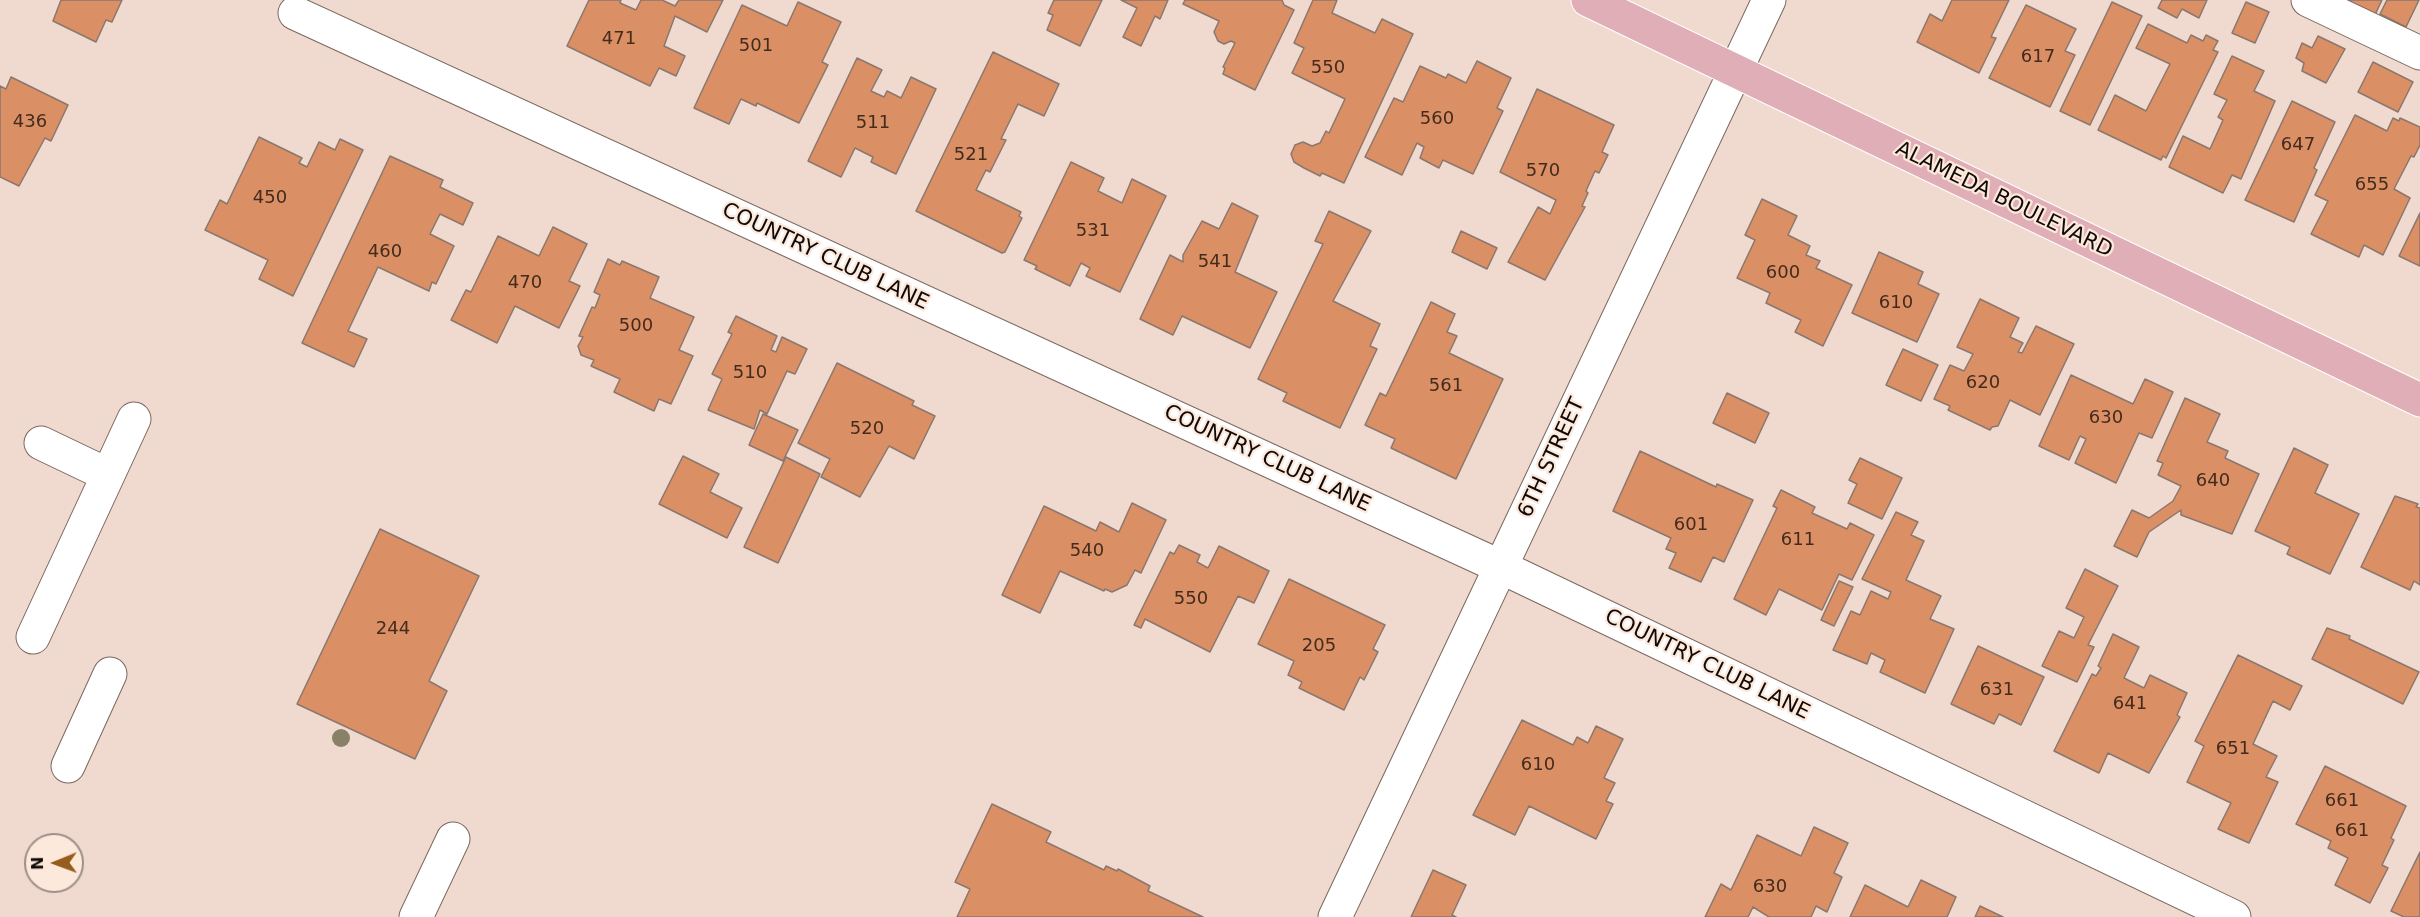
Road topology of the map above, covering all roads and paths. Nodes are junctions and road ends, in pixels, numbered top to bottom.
1 (1588, 0) edge
2 (1769, 0) edge
3 (2308, 0) edge
4 (295, 13) dead end
5 (2420, 53) edge
6 (1736, 71) junction
7 (2420, 400) edge
8 (134, 419) dead end
9 (41, 443) dead end
10 (108, 475) junction
11 (1501, 567) junction
12 (33, 637) dead end
13 (110, 674) dead end
14 (68, 766) dead end
15 (453, 839) dead end
16 (416, 917) edge
17 (1335, 917) edge
18 (2234, 917) edge

1 - 6 main road, ALAMEDA BOULEVARD
2 - 6 street, 6TH STREET
3 - 5 street
4 - 11 street, COUNTRY CLUB LANE
6 - 7 main road, ALAMEDA BOULEVARD
6 - 11 street, 6TH STREET
8 - 10 street
9 - 10 street
10 - 12 street
11 - 17 street, 6TH STREET
11 - 18 street, COUNTRY CLUB LANE
13 - 14 street
15 - 16 street

